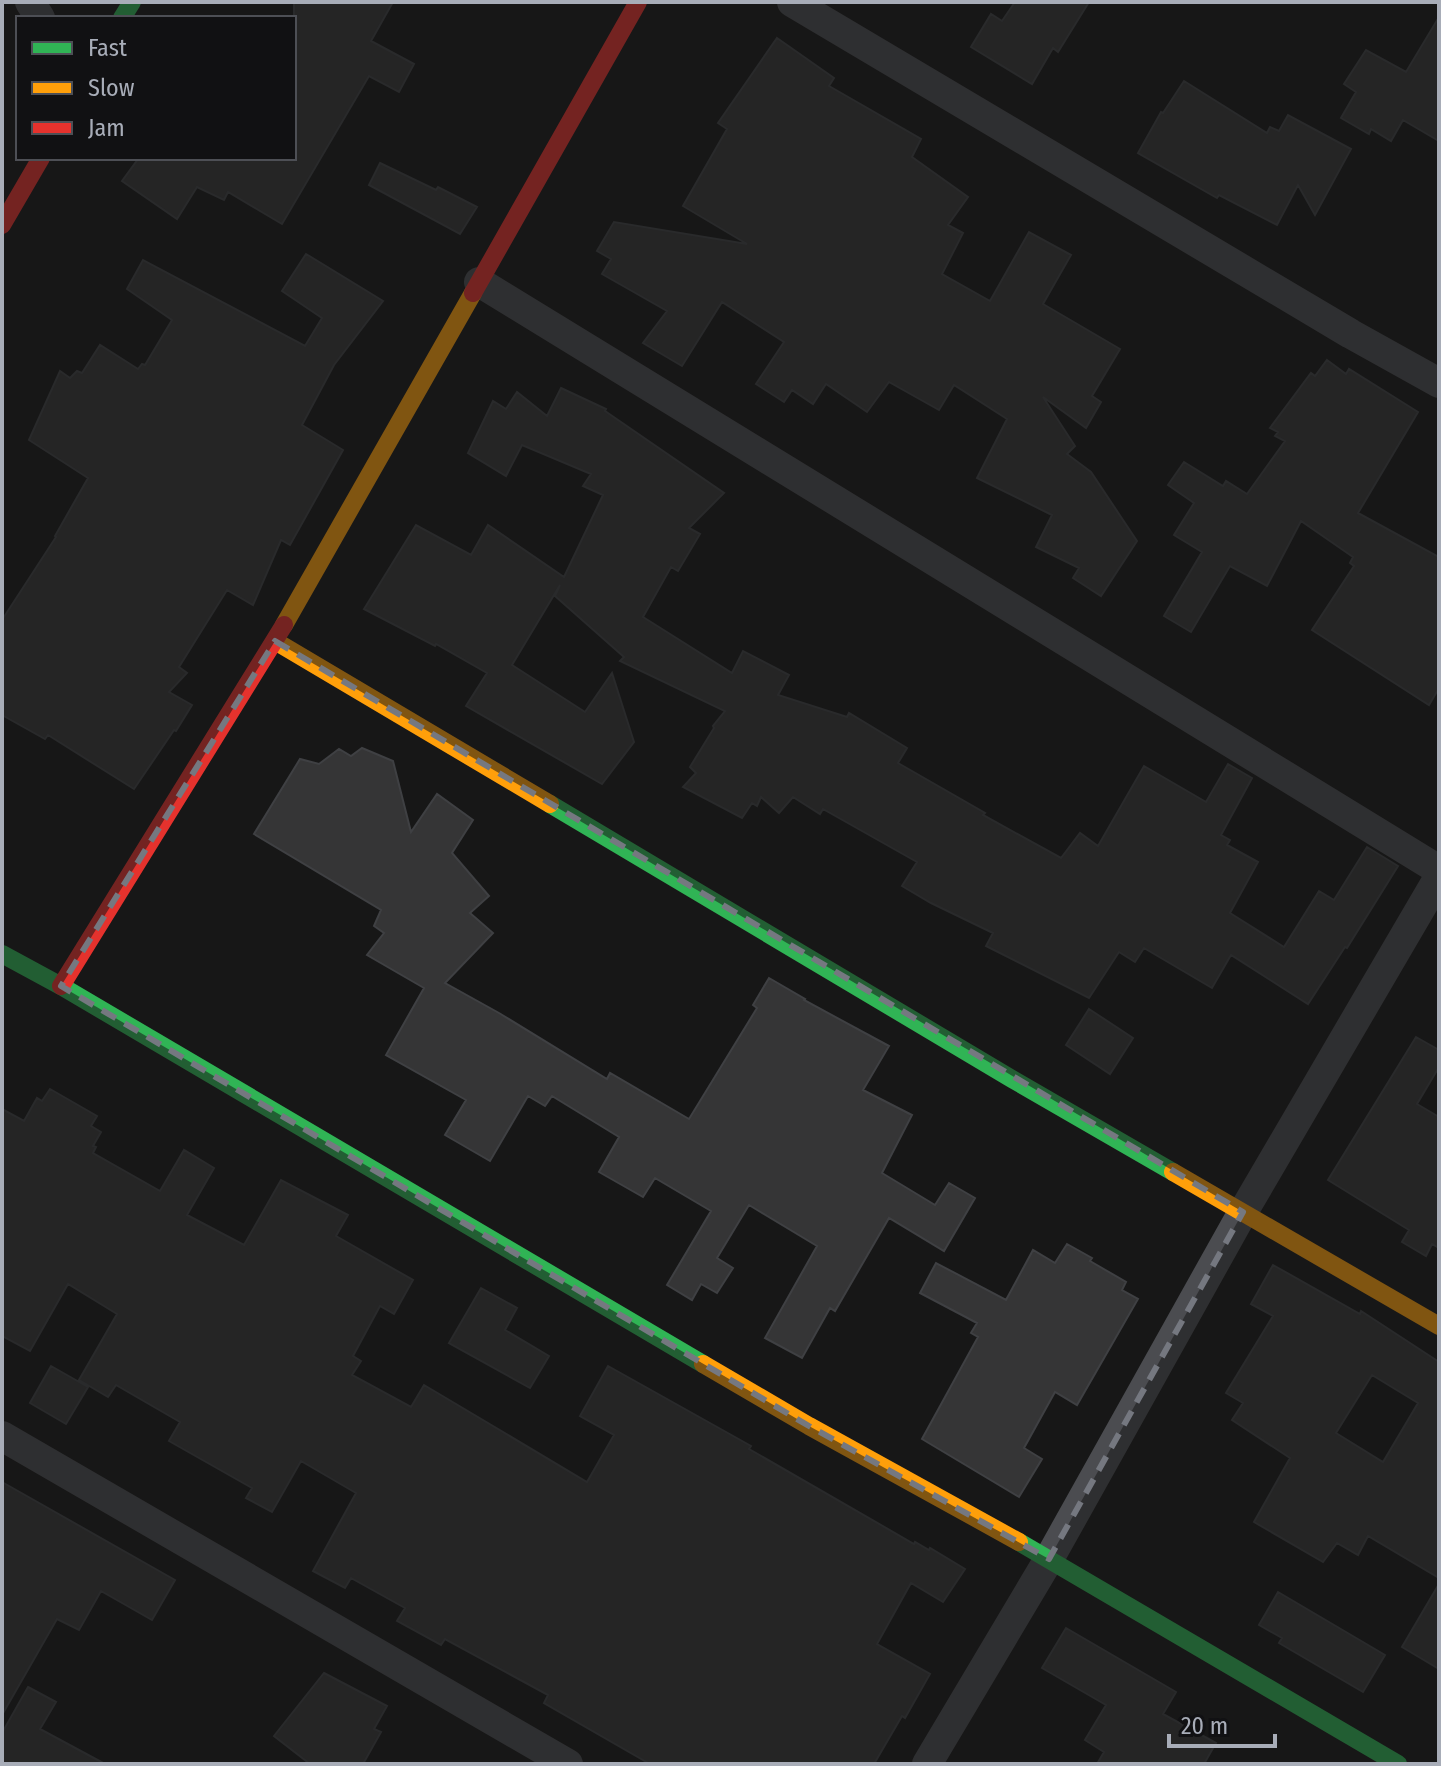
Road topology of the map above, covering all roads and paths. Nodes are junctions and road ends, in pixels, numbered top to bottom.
1 (638, 2) edge
2 (792, 2) edge
3 (40, 160) edge
4 (2, 225) edge
5 (479, 282) junction
6 (1439, 383) edge
7 (275, 641) junction
8 (1439, 870) edge
9 (1439, 877) edge
10 (2, 954) edge
11 (61, 986) junction
12 (1243, 1212) junction
13 (1439, 1326) edge
14 (2, 1436) edge
15 (1049, 1559) junction
16 (568, 1764) edge
17 (927, 1764) edge
18 (1398, 1764) edge

1 - 5 street
2 - 6 street
3 - 4 street
5 - 7 street
5 - 8 street
7 - 11 street
7 - 12 street
9 - 12 street
10 - 11 street
11 - 15 street
12 - 13 street
12 - 15 street
14 - 16 street
15 - 17 street
15 - 18 street

